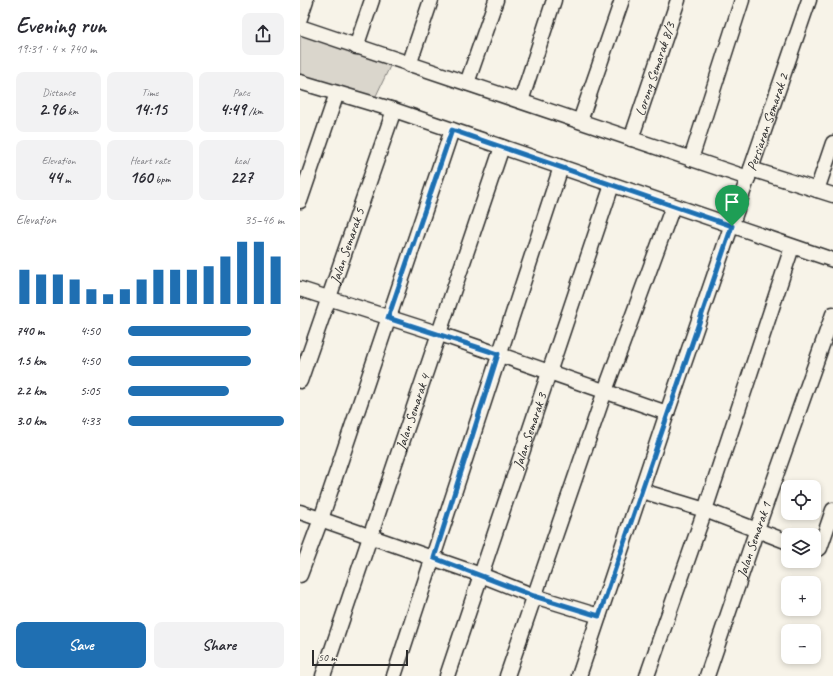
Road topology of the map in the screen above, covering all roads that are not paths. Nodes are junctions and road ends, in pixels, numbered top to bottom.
1 (306, 0) edge
2 (372, 0) edge
3 (431, 0) edge
4 (496, 0) edge
5 (554, 0) edge
6 (622, 0) edge
7 (678, 0) edge
8 (742, 0) edge
9 (809, 0) edge
10 (300, 18) edge
11 (300, 27) edge
12 (356, 47) junction
13 (409, 64) junction
14 (300, 82) edge
15 (467, 83) junction
16 (337, 93) junction
17 (521, 101) junction
18 (394, 110) junction
19 (580, 121) junction
20 (452, 130) junction
21 (631, 139) junction
22 (833, 143) edge
23 (502, 147) junction
24 (691, 159) junction
25 (561, 167) junction
26 (750, 174) junction
27 (612, 185) junction
28 (817, 190) junction
29 (833, 195) edge
30 (300, 201) edge
31 (673, 206) junction
32 (732, 226) junction
33 (792, 247) junction
34 (833, 260) edge
35 (300, 289) edge
36 (328, 298) junction
37 (833, 314) edge
38 (388, 318) junction
39 (440, 334) junction
40 (498, 354) junction
41 (550, 372) junction
42 (300, 381) edge
43 (605, 391) junction
44 (667, 413) junction
45 (642, 491) junction
46 (705, 510) junction
47 (833, 510) edge
48 (300, 512) edge
49 (321, 519) junction
50 (757, 529) junction
51 (371, 538) junction
52 (781, 539) edge
53 (821, 545) edge
54 (434, 558) junction
55 (300, 575) edge
56 (481, 575) junction
57 (534, 596) junction
58 (599, 616) junction
59 (323, 676) edge
60 (394, 676) edge
61 (447, 676) edge
62 (507, 676) edge
63 (579, 676) edge
64 (647, 676) edge
65 (707, 676) edge

1 - 10 street
2 - 12 street
3 - 13 street
4 - 15 street
5 - 17 street
6 - 19 street
7 - 21 street, Lorong Semarak 8/3
8 - 24 street
9 - 26 street, Persiaran Semarak 2
11 - 12 street
12 - 13 street
13 - 15 street
14 - 16 street
15 - 17 street
16 - 18 street
16 - 30 street
17 - 19 street
18 - 20 street
18 - 36 street, Jalan Semarak 5
19 - 21 street
20 - 23 street
20 - 38 street
21 - 24 street
22 - 28 street
23 - 25 street
23 - 39 street, Jalan Semarak 4
24 - 26 street
25 - 27 street
25 - 40 street
26 - 28 street
26 - 32 street, Persiaran Semarak 2
27 - 31 street
27 - 41 street, Jalan Semarak 3
28 - 29 street
31 - 32 street
31 - 43 street
32 - 33 street
32 - 44 street, Persiaran Semarak 2
33 - 34 street
33 - 46 street
35 - 36 street
36 - 38 street
36 - 42 street, Jalan Semarak 5
37 - 50 street, Jalan Semarak 1
38 - 39 street
38 - 49 street
39 - 40 street
39 - 51 street, Jalan Semarak 4
40 - 41 street
40 - 54 street
41 - 43 street
41 - 56 street, Jalan Semarak 3
43 - 44 street
43 - 57 street
44 - 45 street, Persiaran Semarak 2
45 - 46 street
45 - 58 street, Persiaran Semarak 2
46 - 50 street
46 - 64 street
47 - 53 street
48 - 49 street
49 - 51 street
49 - 55 street
50 - 52 street
50 - 65 street, Jalan Semarak 1
51 - 54 street
51 - 59 street, Jalan Semarak 4
54 - 56 street
54 - 60 street
56 - 57 street
56 - 61 street, Jalan Semarak 3
57 - 58 street
57 - 62 street
58 - 63 street, Persiaran Semarak 2

